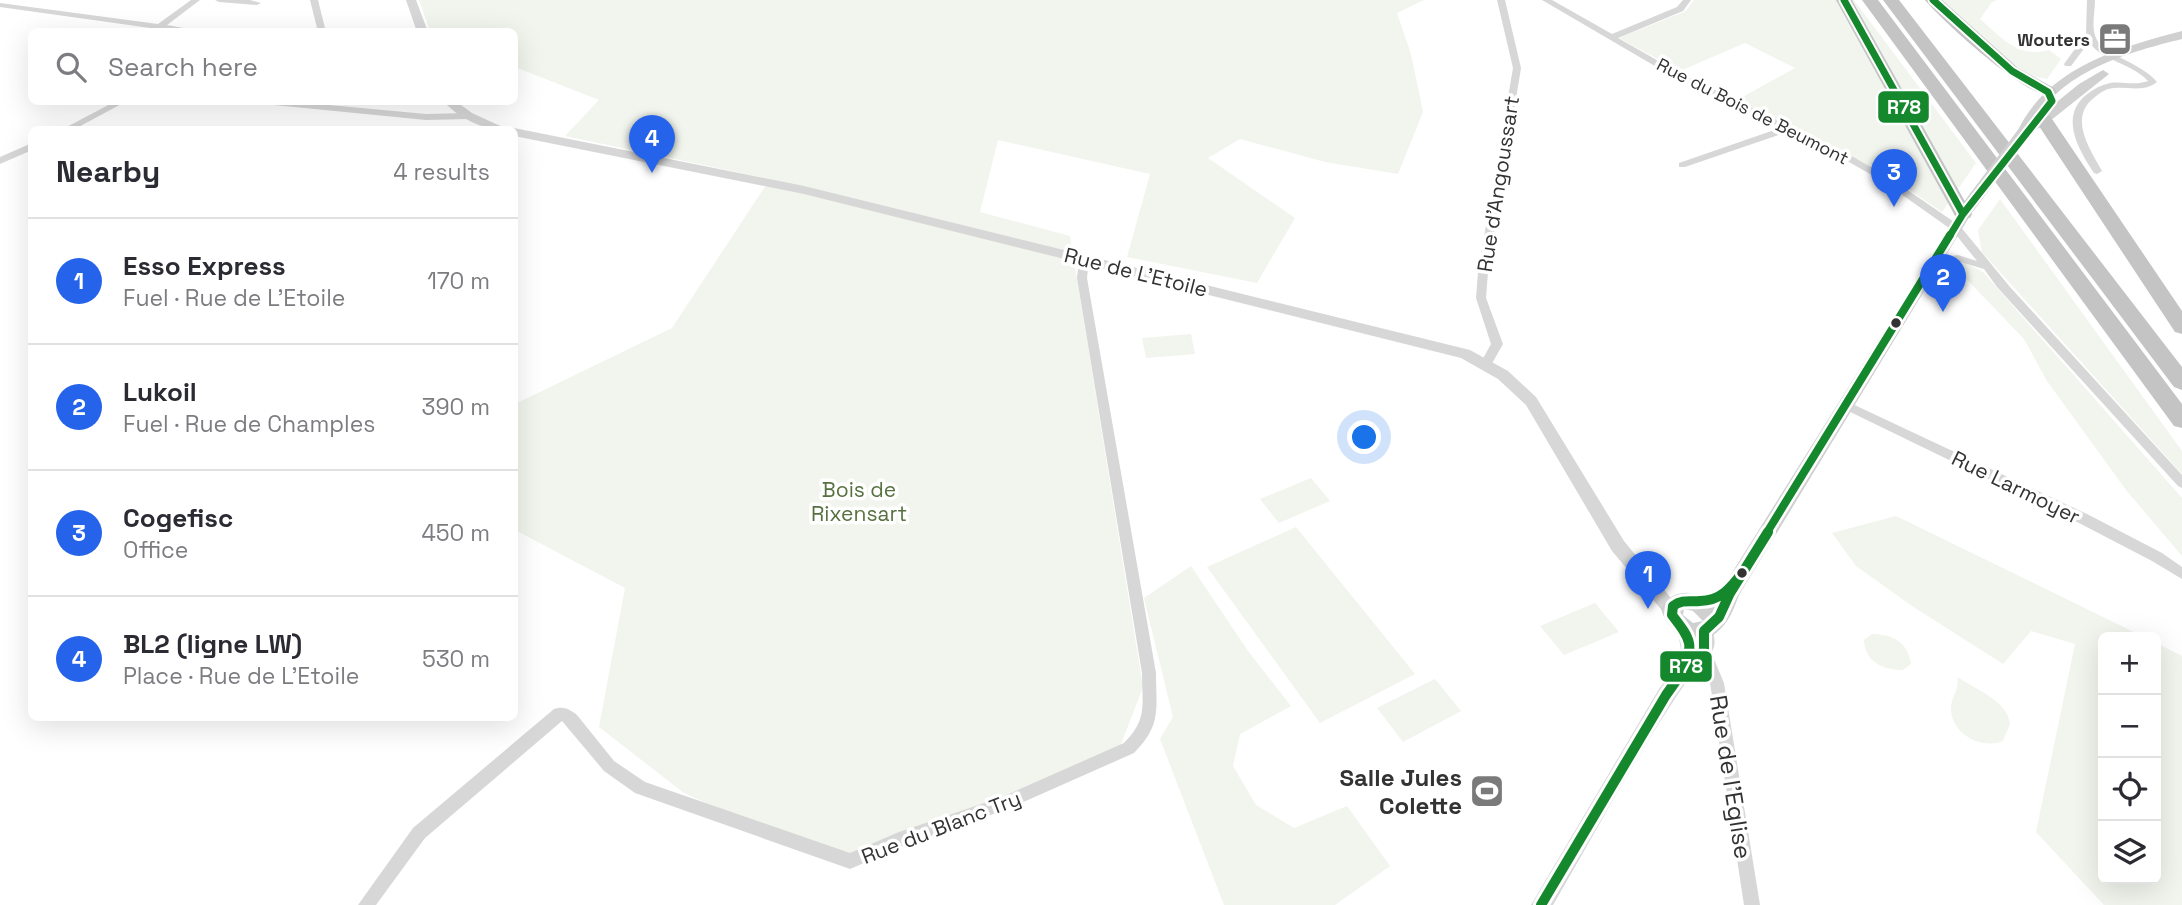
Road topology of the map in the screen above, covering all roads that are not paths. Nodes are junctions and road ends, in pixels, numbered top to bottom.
1 (196, 0) edge
2 (219, 0) edge
3 (314, 0) edge
4 (410, 0) edge
5 (1501, 0) edge
6 (1546, 0) edge
7 (1687, 0) edge
8 (1844, 0) edge
9 (1870, 0) edge
10 (1891, 0) edge
11 (1933, 0) edge
12 (2091, 0) edge
13 (3, 3) edge
14 (259, 5) edge
15 (160, 26) junction
16 (174, 28) edge
17 (320, 28) edge
18 (415, 28) edge
19 (422, 28) edge
20 (2182, 35) edge
21 (2091, 36) junction
22 (1613, 37) junction
23 (2182, 44) edge
24 (2116, 57) junction
25 (2129, 63) junction
26 (2068, 64) dead end
27 (2055, 88) junction
28 (114, 105) edge
29 (304, 105) edge
30 (454, 105) edge
31 (468, 116) junction
32 (73, 126) edge
33 (493, 126) edge
34 (1789, 128) junction
35 (2033, 129) junction
36 (518, 133) edge
37 (28, 148) edge
38 (0, 161) edge
39 (1682, 165) dead end
40 (2097, 171) dead end
41 (1959, 221) junction
42 (1084, 260) junction
43 (1935, 261) junction
44 (1981, 266) junction
45 (2005, 288) junction
46 (2182, 327) edge
47 (1486, 364) junction
48 (2180, 377) edge
49 (1846, 405) junction
50 (2182, 420) edge
51 (2182, 483) edge
52 (2182, 574) edge
53 (1730, 593) junction
54 (1686, 604) junction
55 (1699, 639) junction
56 (366, 905) edge
57 (1541, 905) edge
58 (1752, 905) edge

1 - 15 street
2 - 14 street
3 - 17 street
4 - 18 street
4 - 19 street
5 - 47 street, Rue d'Angoussart
6 - 22 street, Rue du Bois de Beumont
7 - 22 street
8 - 41 highway
9 - 50 highway
10 - 48 highway
11 - 27 highway
12 - 21 street
13 - 15 street
15 - 16 street
20 - 24 main road
21 - 24 street
21 - 26 street
22 - 34 street, Rue du Bois de Beumont
23 - 25 main road
24 - 25 street
24 - 27 main road
25 - 35 main road
25 - 40 street
27 - 35 main road
28 - 32 street
29 - 31 street
30 - 31 street
31 - 33 street
34 - 39 street
34 - 41 street, Rue du Bois de Beumont
35 - 41 main road, bridge
35 - 46 highway
36 - 42 street, Rue de L'Etoile
37 - 38 street
41 - 43 main road
41 - 44 street
41 - 45 street
42 - 47 street, Rue de L'Etoile
42 - 56 street, Rue du Blanc Try
43 - 44 street
43 - 49 main road
44 - 45 street
45 - 51 street
47 - 54 street, Rue de L'Etoile
49 - 52 street, Rue Larmoyer
49 - 53 main road
53 - 54 main road
53 - 55 main road
54 - 55 main road
54 - 55 main road
55 - 57 street
55 - 58 street, Rue de l'Eglise

